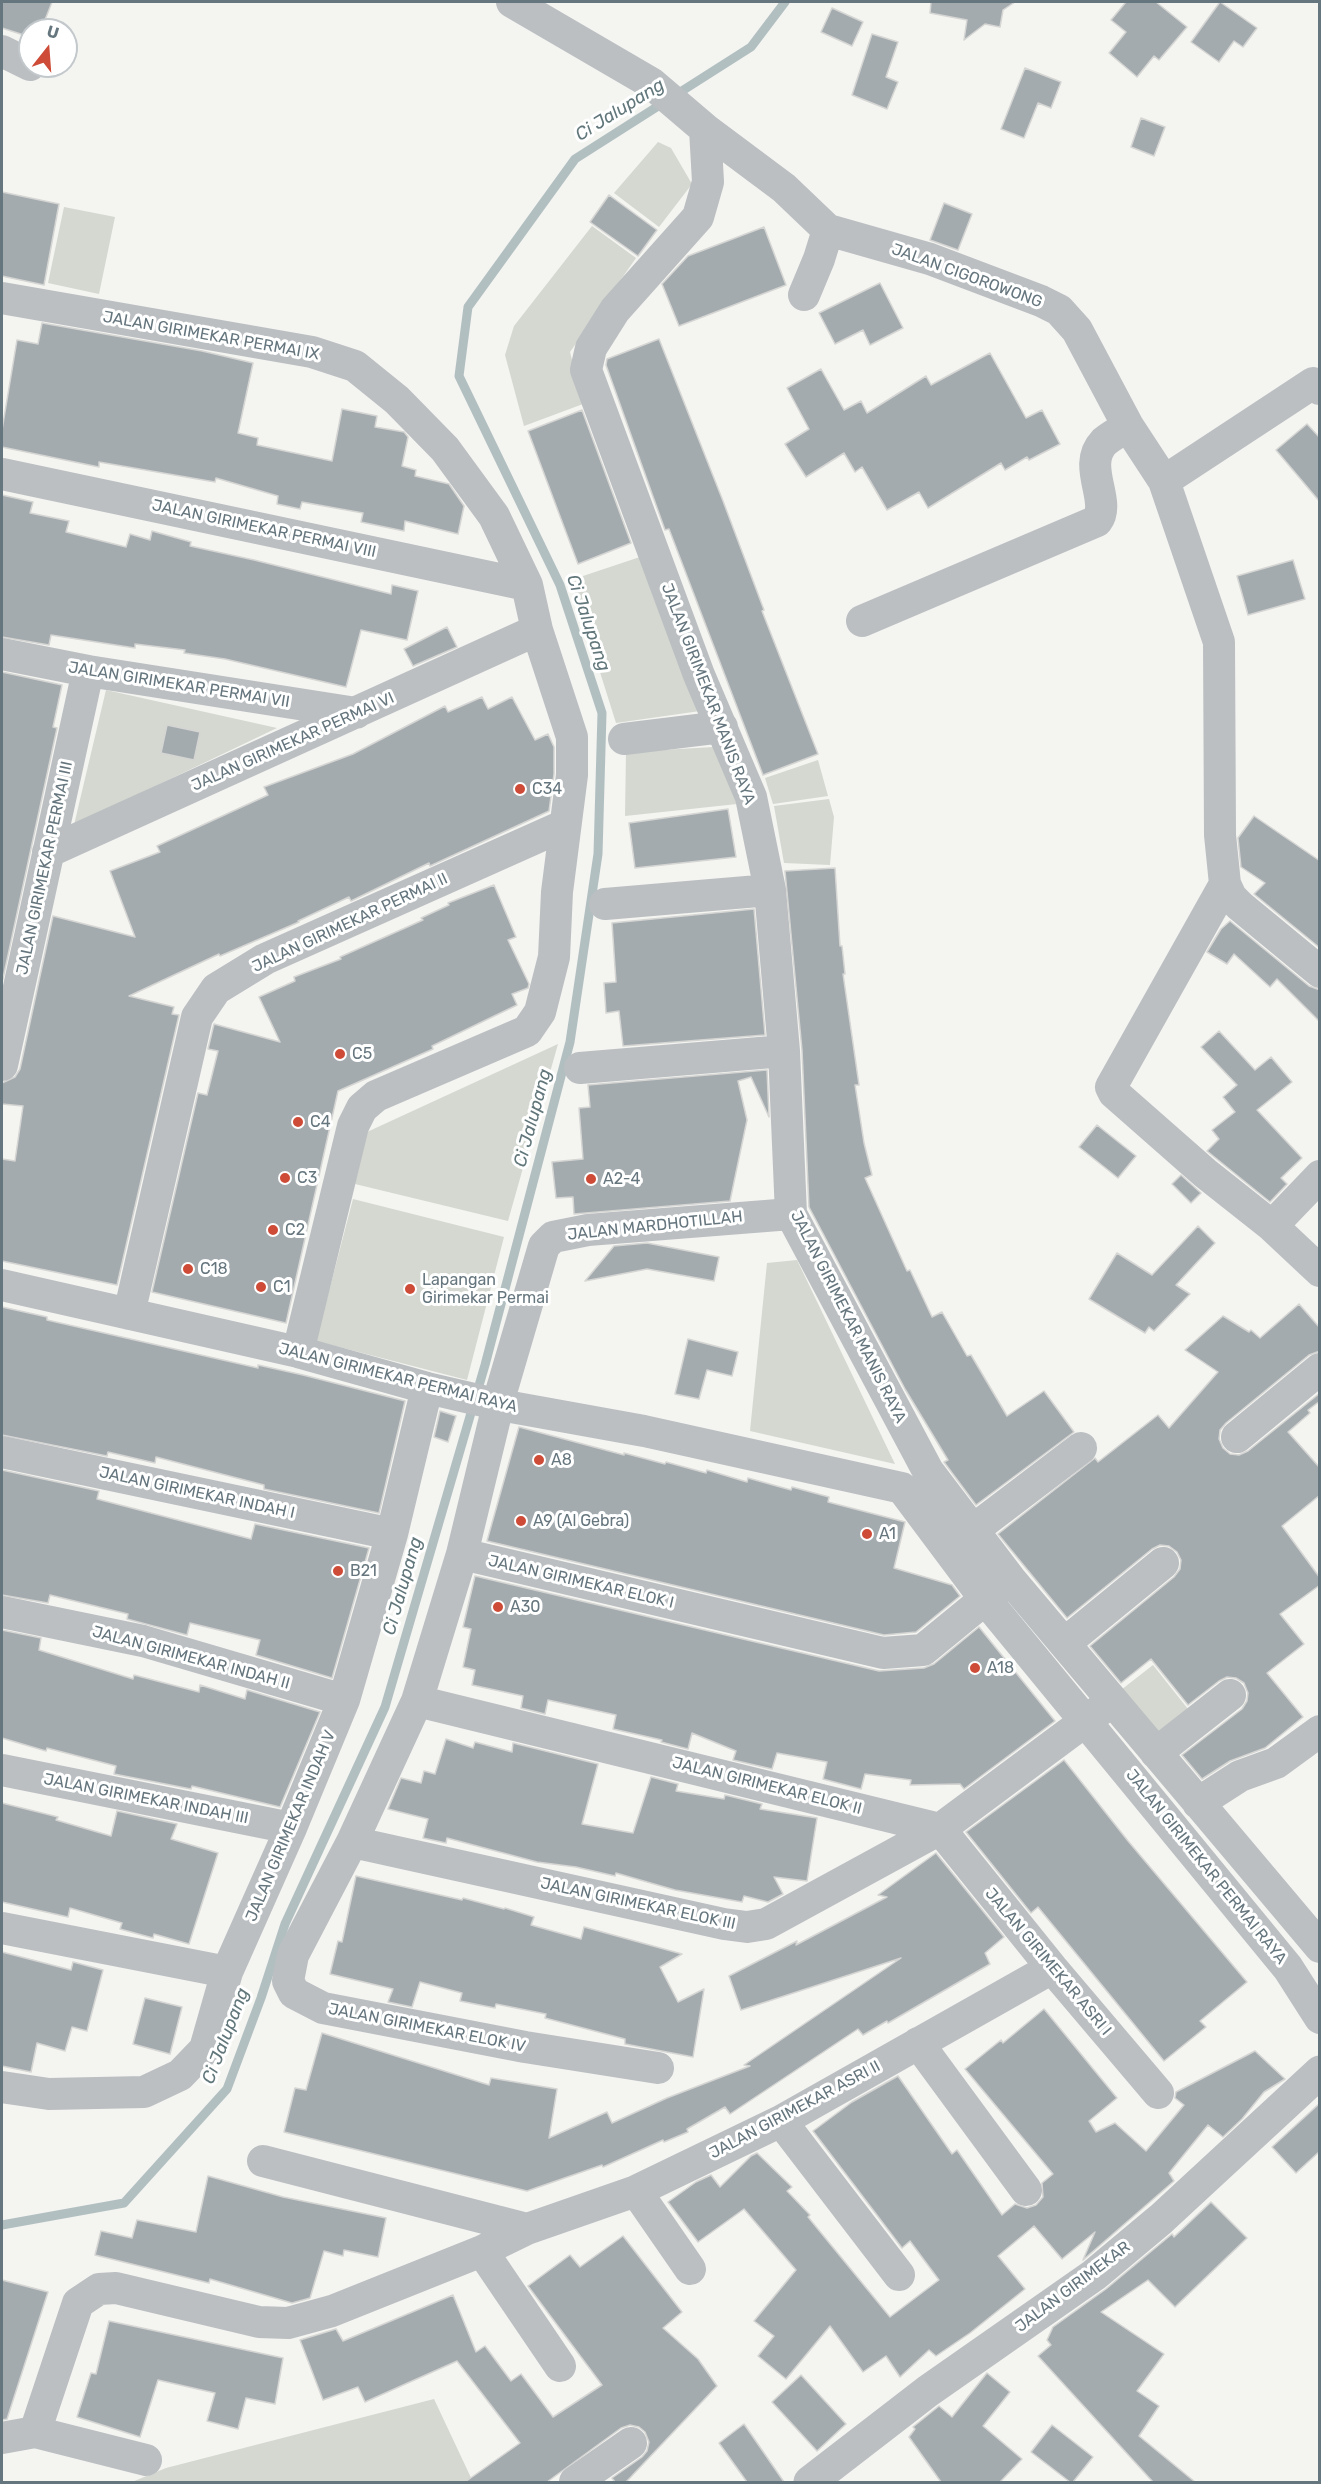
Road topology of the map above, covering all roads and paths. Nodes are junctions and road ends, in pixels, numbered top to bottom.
1 (513, 2) edge
2 (2, 51) edge
3 (18, 58) edge
4 (704, 127) junction
5 (828, 230) junction
6 (804, 295) dead end
7 (2, 298) edge
8 (1320, 389) edge
9 (1128, 426) junction
10 (2, 474) edge
11 (1164, 481) junction
12 (527, 585) junction
13 (862, 621) dead end
14 (537, 630) junction
15 (2, 654) edge
16 (88, 671) junction
17 (356, 713) junction
18 (722, 727) junction
19 (624, 739) dead end
20 (565, 825) junction
21 (48, 852) junction
22 (1225, 884) junction
23 (770, 890) junction
24 (604, 904) dead end
25 (1320, 972) edge
26 (784, 1051) junction
27 (2, 1065) edge
28 (580, 1068) dead end
29 (1320, 1176) edge
30 (791, 1214) junction
31 (1272, 1226) junction
32 (1320, 1271) edge
33 (2, 1285) edge
34 (129, 1314) junction
35 (298, 1352) junction
36 (1320, 1369) edge
37 (427, 1388) junction
38 (495, 1404) junction
39 (1237, 1437) dead end
40 (1081, 1448) dead end
41 (2, 1452) edge
42 (921, 1460) junction
43 (902, 1488) junction
44 (973, 1530) junction
45 (392, 1534) junction
46 (462, 1554) junction
47 (1163, 1563) dead end
48 (1010, 1579) junction
49 (985, 1599) junction
50 (2, 1612) edge
51 (1065, 1643) junction
52 (1230, 1695) dead end
53 (345, 1700) junction
54 (417, 1701) junction
55 (1112, 1701) junction
56 (1087, 1721) junction
57 (1320, 1731) edge
58 (1156, 1753) junction
59 (2, 1770) edge
60 (1198, 1803) junction
61 (291, 1828) junction
62 (940, 1829) junction
63 (352, 1842) junction
64 (2, 1928) edge
65 (1320, 1947) edge
66 (1052, 1968) junction
67 (227, 1972) junction
68 (1320, 2018) edge
69 (918, 2043) junction
70 (658, 2068) dead end
71 (1320, 2072) edge
72 (2, 2087) edge
73 (1158, 2093) dead end
74 (781, 2121) junction
75 (263, 2161) dead end
76 (1026, 2190) dead end
77 (636, 2191) junction
78 (527, 2229) junction
79 (482, 2251) junction
80 (690, 2269) dead end
81 (899, 2275) dead end
82 (560, 2366) dead end
83 (35, 2432) junction
84 (2, 2438) edge
85 (631, 2443) dead end
86 (146, 2460) dead end
87 (575, 2482) edge
88 (810, 2482) edge

1 - 4 street, JALAN CIGOROWONG
2 - 3 street
4 - 5 street, JALAN CIGOROWONG
4 - 18 street, JALAN GIRIMEKAR MANIS RAYA
5 - 6 street
5 - 9 street, JALAN CIGOROWONG
7 - 12 street, JALAN GIRIMEKAR PERMAI IX
8 - 11 street
9 - 11 street, JALAN CIGOROWONG
9 - 13 street
10 - 12 street, JALAN GIRIMEKAR PERMAI VIII
11 - 22 street, JALAN CIGOROWONG
12 - 14 street, JALAN GIRIMEKAR PERMAI IX
14 - 17 street, JALAN GIRIMEKAR PERMAI VI
14 - 20 street, JALAN GIRIMEKAR PERMAI IX
15 - 16 street, JALAN GIRIMEKAR PERMAI VII
16 - 17 street, JALAN GIRIMEKAR PERMAI VII
16 - 21 street, JALAN GIRIMEKAR PERMAI III
17 - 21 street, JALAN GIRIMEKAR PERMAI VI
18 - 19 street
18 - 23 street, JALAN GIRIMEKAR MANIS RAYA
20 - 34 street, JALAN GIRIMEKAR PERMAI II
20 - 35 street, JALAN GIRIMEKAR PERMAI IX
21 - 27 street, JALAN GIRIMEKAR PERMAI III
22 - 25 street
22 - 31 street
23 - 24 street
23 - 26 street, JALAN GIRIMEKAR MANIS RAYA
26 - 28 street
26 - 30 street, JALAN GIRIMEKAR MANIS RAYA
29 - 31 street
30 - 38 street, JALAN MARDHOTILLAH
30 - 42 street, JALAN GIRIMEKAR MANIS RAYA
31 - 32 street
33 - 34 street, JALAN GIRIMEKAR PERMAI RAYA
34 - 35 street, JALAN GIRIMEKAR PERMAI RAYA
35 - 37 street, JALAN GIRIMEKAR PERMAI RAYA
36 - 39 street
37 - 38 street, JALAN GIRIMEKAR PERMAI RAYA
37 - 45 street, JALAN GIRIMEKAR INDAH V
38 - 43 street, JALAN GIRIMEKAR PERMAI RAYA
38 - 46 street
40 - 44 street
41 - 45 street, JALAN GIRIMEKAR INDAH I
42 - 43 street
42 - 44 street, JALAN GIRIMEKAR PERMAI RAYA
43 - 49 street, JALAN GIRIMEKAR PERMAI RAYA
44 - 48 street, JALAN GIRIMEKAR PERMAI RAYA
45 - 53 street, JALAN GIRIMEKAR INDAH V
46 - 49 street, JALAN GIRIMEKAR ELOK I
46 - 54 street
47 - 51 street
48 - 49 street
48 - 51 street, JALAN GIRIMEKAR PERMAI RAYA
49 - 56 street, JALAN GIRIMEKAR PERMAI RAYA
50 - 53 street, JALAN GIRIMEKAR INDAH II
51 - 55 street, JALAN GIRIMEKAR PERMAI RAYA
52 - 58 street
53 - 61 street, JALAN GIRIMEKAR INDAH V
54 - 62 street, JALAN GIRIMEKAR ELOK II
54 - 63 street
55 - 56 street
55 - 58 street, JALAN GIRIMEKAR PERMAI RAYA
56 - 62 street
56 - 68 street, JALAN GIRIMEKAR PERMAI RAYA
57 - 60 street
58 - 60 street, JALAN GIRIMEKAR PERMAI RAYA
59 - 61 street, JALAN GIRIMEKAR INDAH III
60 - 65 street, JALAN GIRIMEKAR PERMAI RAYA
61 - 67 street, JALAN GIRIMEKAR INDAH V
62 - 63 street, JALAN GIRIMEKAR ELOK III
62 - 66 street, JALAN GIRIMEKAR ASRI I
63 - 70 street, JALAN GIRIMEKAR ELOK IV
64 - 67 street
66 - 69 street, JALAN GIRIMEKAR ASRI II
66 - 73 street, JALAN GIRIMEKAR ASRI I
67 - 72 street, JALAN GIRIMEKAR INDAH V
69 - 74 street, JALAN GIRIMEKAR ASRI II
69 - 76 street
71 - 88 street, JALAN GIRIMEKAR
74 - 77 street, JALAN GIRIMEKAR ASRI II
74 - 81 street
75 - 78 street
77 - 78 street, JALAN GIRIMEKAR ASRI II
77 - 80 street
78 - 79 street, JALAN GIRIMEKAR ASRI II
79 - 82 street
79 - 83 street, JALAN GIRIMEKAR ASRI II
83 - 84 street
83 - 86 street
85 - 87 street

